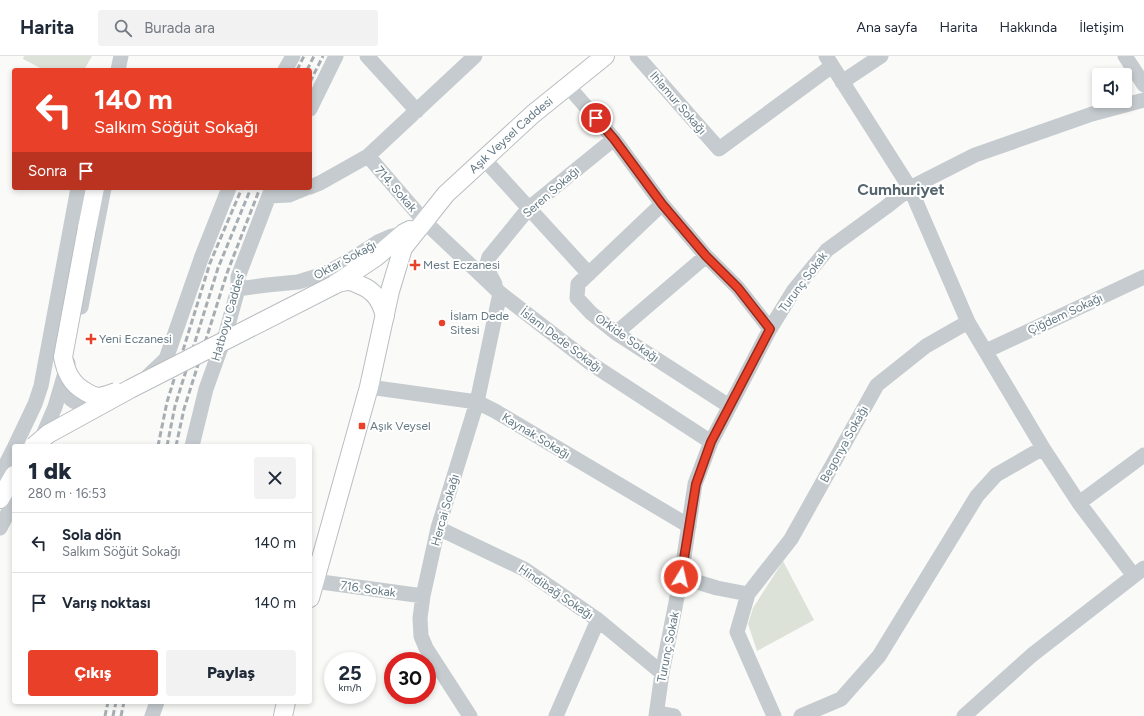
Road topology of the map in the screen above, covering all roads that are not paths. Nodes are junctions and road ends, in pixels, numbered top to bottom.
1 (121, 56) edge
2 (293, 56) edge
3 (336, 56) edge
4 (367, 56) edge
5 (605, 56) edge
6 (637, 56) edge
7 (881, 56) edge
8 (1125, 56) edge
9 (465, 59) edge
10 (829, 61) edge
11 (118, 68) edge
12 (286, 68) edge
13 (842, 82) junction
14 (1144, 85) edge
15 (568, 86) junction
16 (1144, 100) edge
17 (312, 105) edge
18 (417, 111) junction
19 (614, 139) junction
20 (368, 156) junction
21 (484, 159) junction
22 (312, 186) edge
23 (910, 188) junction
24 (78, 190) edge
25 (95, 190) edge
26 (104, 190) edge
27 (228, 190) edge
28 (301, 190) edge
29 (271, 192) edge
30 (662, 204) junction
31 (529, 208) junction
32 (425, 222) junction
33 (404, 233) junction
34 (706, 256) junction
35 (589, 274) junction
36 (1144, 277) edge
37 (334, 285) junction
38 (238, 289) junction
39 (500, 293) junction
40 (385, 316) junction
41 (968, 322) junction
42 (770, 329) junction
43 (616, 333) junction
44 (986, 351) junction
45 (63, 385) junction
46 (369, 387) junction
47 (130, 389) junction
48 (477, 402) junction
49 (99, 403) junction
50 (729, 406) junction
51 (45, 431) junction
52 (711, 442) junction
53 (16, 444) edge
54 (36, 444) edge
55 (40, 444) edge
56 (192, 444) edge
57 (1042, 448) junction
58 (12, 453) edge
59 (1144, 455) edge
60 (0, 476) edge
61 (12, 478) edge
62 (0, 499) edge
63 (1079, 503) junction
64 (12, 505) edge
65 (689, 526) junction
66 (0, 528) edge
67 (438, 528) junction
68 (1139, 572) edge
69 (681, 577) junction
70 (312, 589) edge
71 (748, 594) junction
72 (423, 596) junction
73 (598, 620) junction
74 (662, 673) junction
75 (156, 704) edge
76 (286, 704) edge
77 (656, 714) edge
78 (152, 716) edge
79 (283, 716) edge
80 (470, 716) edge
81 (556, 716) edge
82 (674, 716) edge
83 (774, 716) edge
84 (801, 716) edge
85 (964, 716) edge

1 - 11 street
2 - 12 street
3 - 17 street
4 - 18 street
5 - 15 main road, Aşık Veysel Caddesi
6 - 10 street, Ihlamur Sokağı
7 - 13 street
8 - 14 street
9 - 18 street
10 - 13 street
13 - 23 street
15 - 19 street
15 - 21 main road, Aşık Veysel Caddesi
16 - 23 street, Turunç Sokak
18 - 20 street
19 - 30 street
19 - 31 street, Seren Sokağı
20 - 22 street
20 - 32 street, 714. Sokak
21 - 31 street
21 - 32 main road, Aşık Veysel Caddesi
23 - 41 street
23 - 42 street, Turunç Sokak
24 - 53 street
25 - 47 main road, bridge
26 - 45 street
27 - 49 street
28 - 29 street
29 - 38 street, Hatboyu Caddes'
30 - 34 street
30 - 35 street, Orkide Sokağı
31 - 35 street
31 - 39 street, Seren Sokağı
32 - 33 main road
32 - 39 street, İslam Dede Sokağı
32 - 40 main road, Aşık Veysel Caddesi
33 - 37 main road
33 - 38 street, Oktar Sokağı
34 - 42 street
34 - 43 street
35 - 43 street, Orkide Sokağı
36 - 44 street, Çiğdem Sokağı
37 - 40 main road
37 - 47 main road, bridge
38 - 56 street, Hatboyu Caddes'
39 - 48 street, Hercai Sokağı
39 - 52 street, İslam Dede Sokağı
40 - 46 main road, Aşık Veysel Caddesi
41 - 44 street
41 - 71 street, Begonya Sokağı
42 - 50 street, Turunç Sokak
43 - 50 street, Orkide Sokağı
44 - 57 street
45 - 49 street
45 - 51 street
46 - 48 street, Kaynak Sokağı
46 - 70 main road, Aşık Veysel Caddesi
47 - 54 main road, bridge
48 - 65 street, Kaynak Sokağı
48 - 67 street, Hercai Sokağı
49 - 51 street
50 - 52 street, Turunç Sokak
51 - 55 street
52 - 65 street, Turunç Sokak
57 - 63 street
57 - 84 street
58 - 60 street
59 - 63 street
61 - 62 main road
63 - 68 street
64 - 66 street
65 - 69 street, Turunç Sokak
67 - 72 street, Hercai Sokağı
67 - 73 street, Hindibağ Sokağı
68 - 85 street
69 - 71 street
69 - 74 street, Turunç Sokak
70 - 72 street, 716. Sokak
71 - 83 street
72 - 80 street, Hercai Sokağı
73 - 74 street, Hindibağ Sokağı
73 - 81 street
74 - 77 street, Turunç Sokak
75 - 78 street
76 - 79 main road
77 - 82 street

